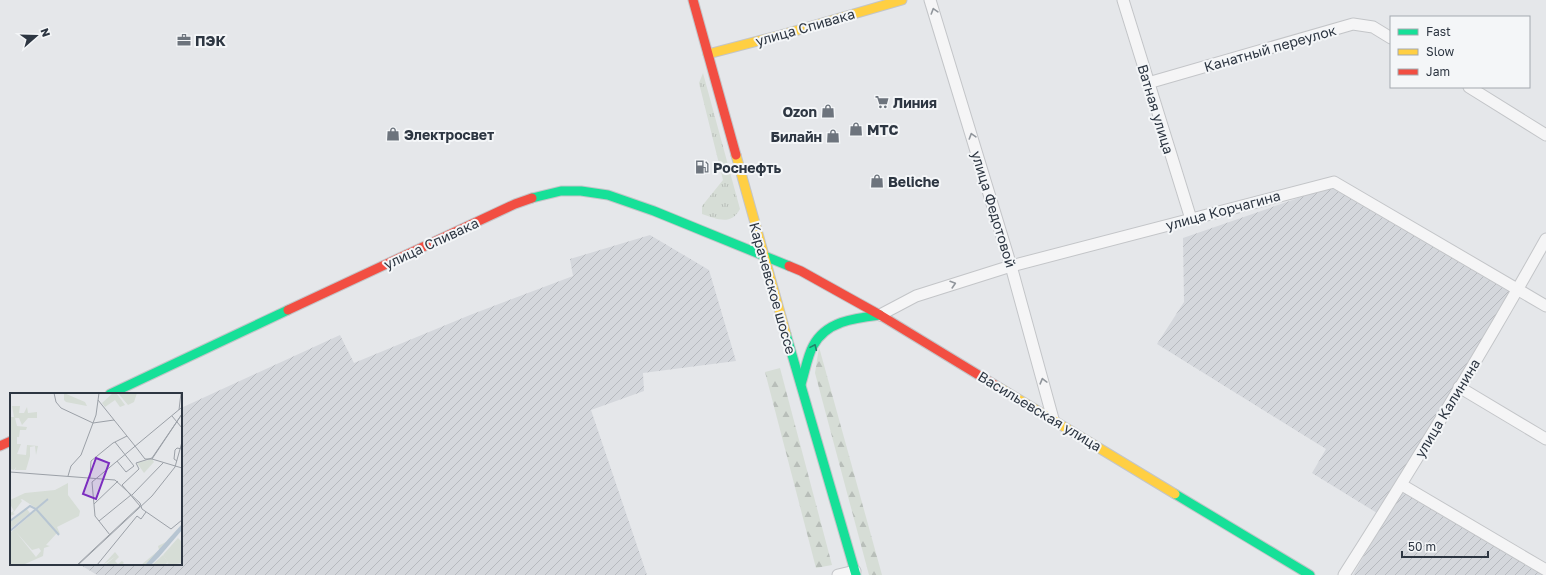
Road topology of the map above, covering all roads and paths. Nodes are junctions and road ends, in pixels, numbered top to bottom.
1 (693, 0) edge
2 (902, 0) edge
3 (930, 0) edge
4 (1123, 0) edge
5 (1390, 37) edge
6 (708, 54) junction
7 (1148, 83) junction
8 (1471, 88) edge
9 (1546, 135) edge
10 (1190, 218) junction
11 (1546, 239) edge
12 (764, 256) junction
13 (1011, 266) junction
14 (1517, 290) junction
15 (1546, 306) edge
16 (880, 315) junction
17 (801, 384) junction
18 (1459, 387) junction
19 (112, 393) edge
20 (1053, 419) junction
21 (1546, 439) edge
22 (10, 441) edge
23 (0, 446) edge
24 (1402, 485) junction
25 (1546, 570) edge
26 (856, 573) edge
27 (838, 575) edge
28 (1310, 575) edge
29 (1344, 575) edge

1 - 6 main road, Карачевское шоссе
2 - 6 main road, улица Спивака
13 -> 3 street, улица Федотовой
4 - 7 street, Ватная улица
5 - 7 street, Канатный переулок
6 - 12 main road, Карачевское шоссе
7 - 10 street, Ватная улица
8 - 9 street
10 - 13 street, улица Корчагина
10 - 14 street, улица Корчагина
11 - 14 street, улица Калинина
12 - 16 main road, Васильевская улица
12 - 17 main road, Карачевское шоссе
12 - 19 main road, улица Спивака
16 -> 13 street, улица Корчагина
20 -> 13 street, улица Федотовой
14 - 15 street, улица Корчагина
14 - 18 street, улица Калинина
17 -> 16 main road
16 - 20 main road, Васильевская улица
17 - 26 main road, Карачевское шоссе
18 - 21 street
18 - 24 street, улица Калинина
20 - 28 main road, Васильевская улица
22 - 23 main road
24 - 25 street
24 - 29 street, улица Калинина
26 - 27 street

